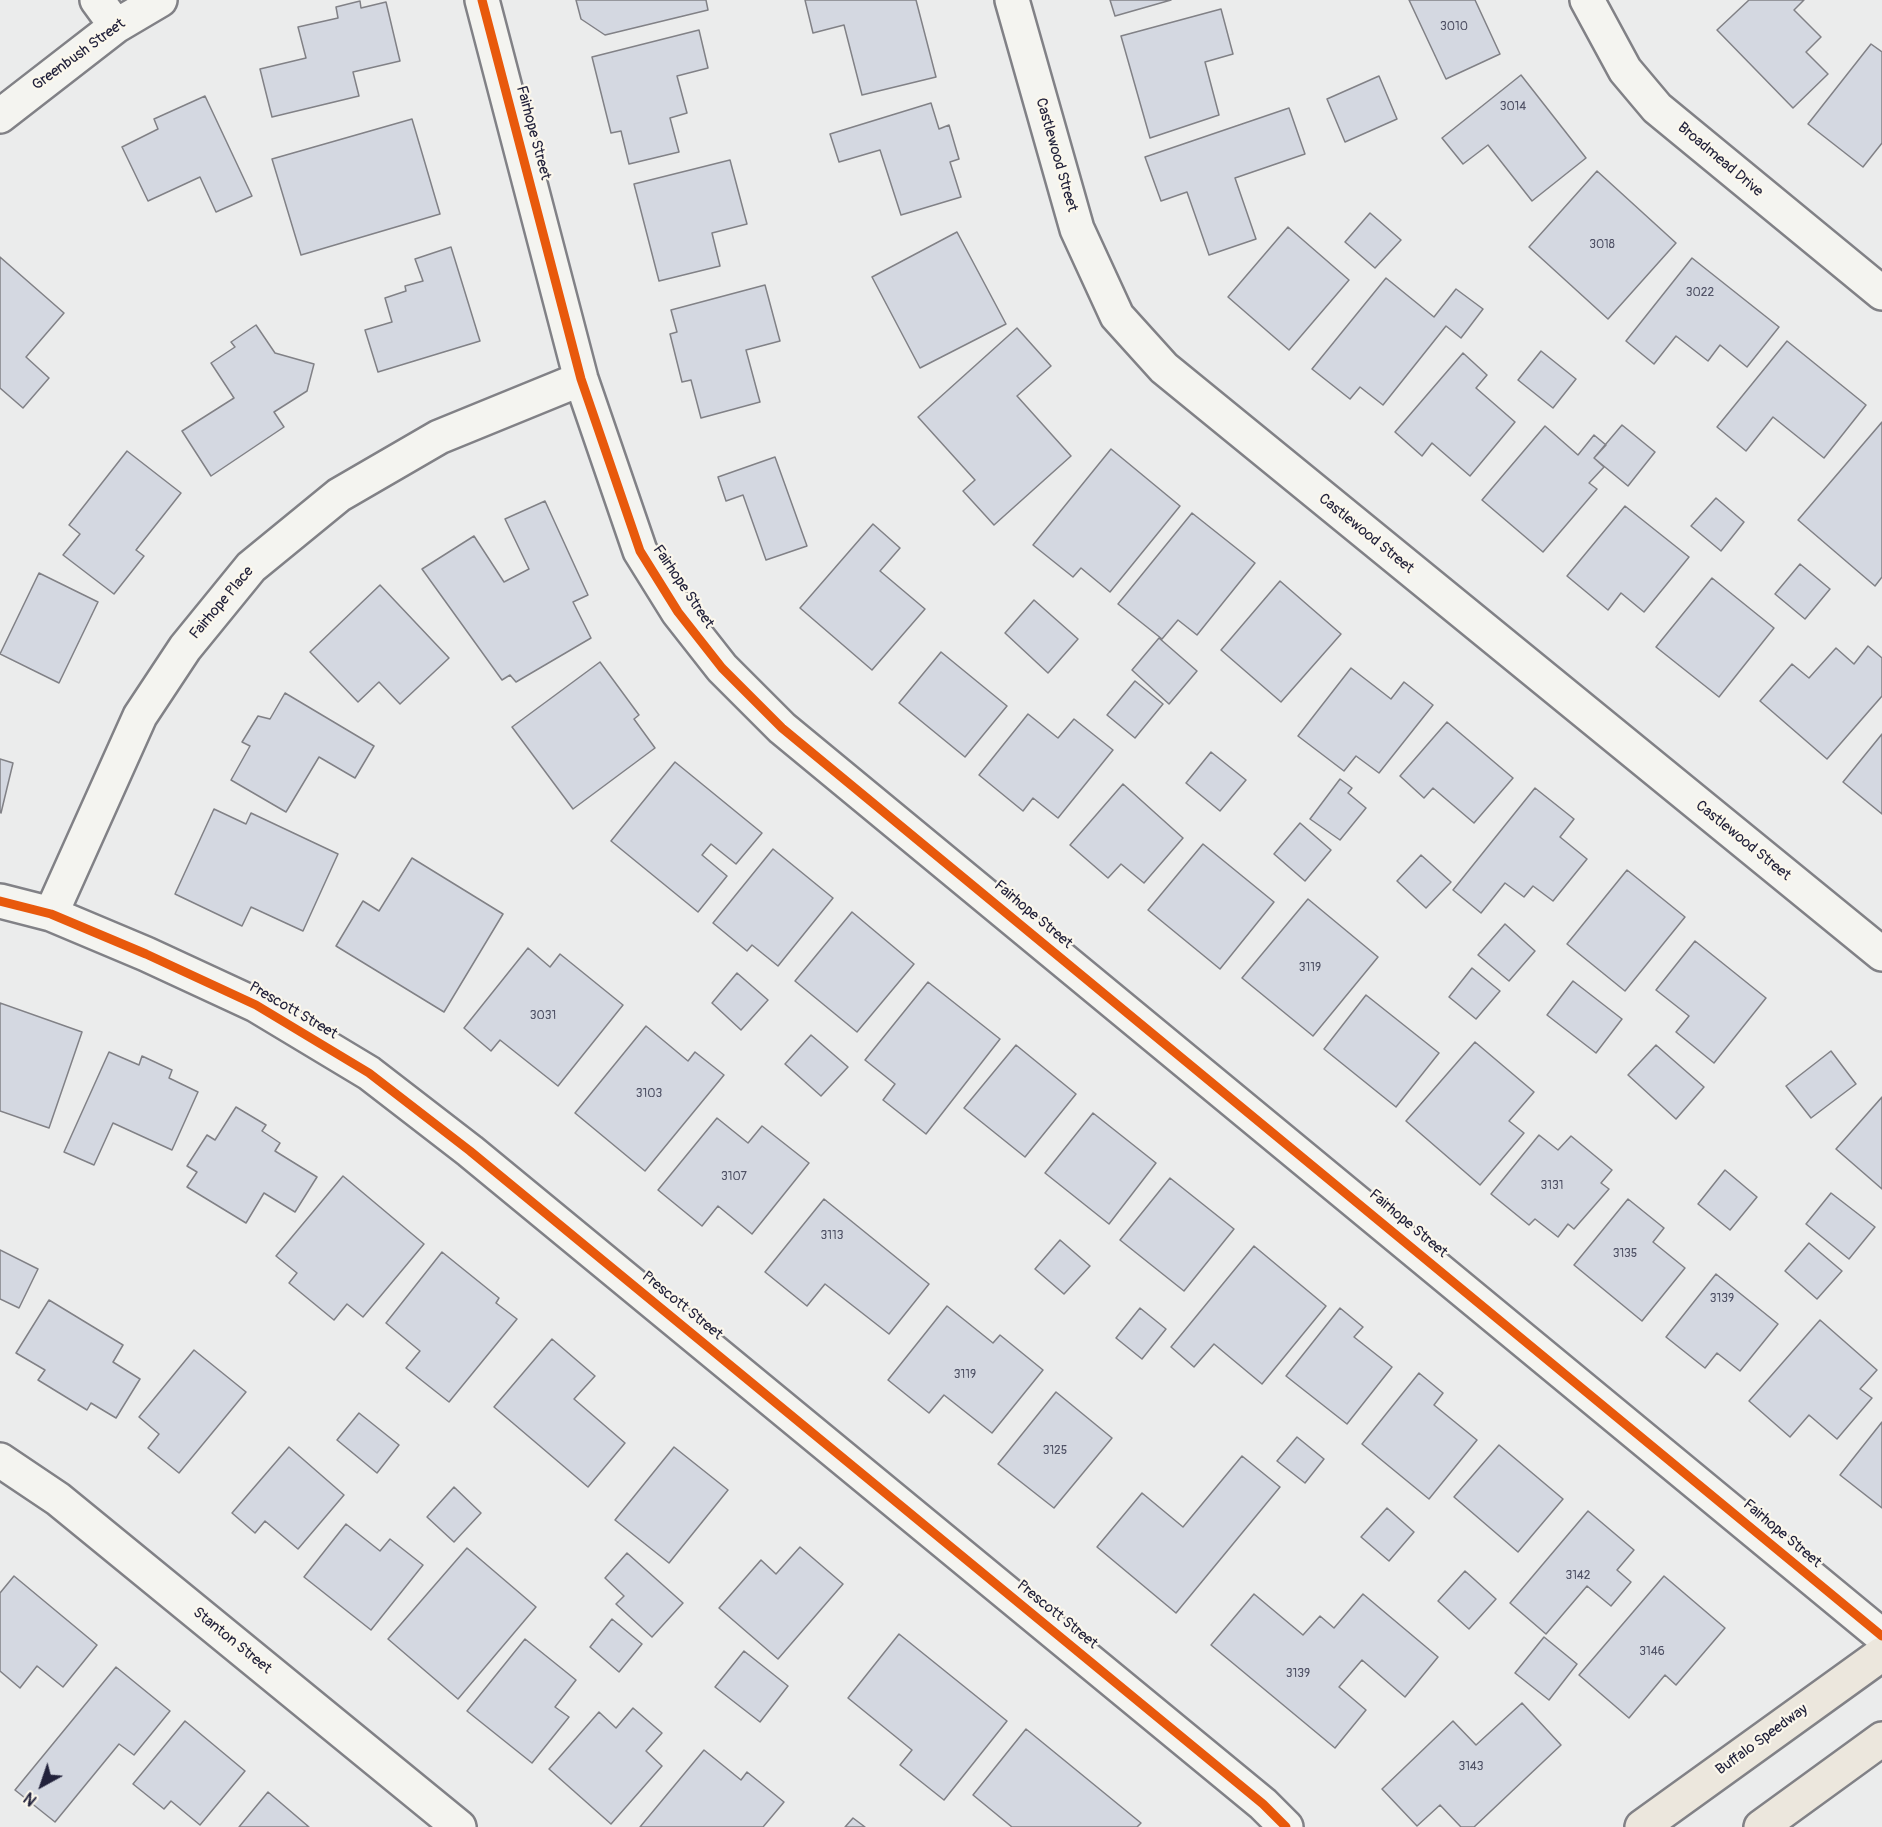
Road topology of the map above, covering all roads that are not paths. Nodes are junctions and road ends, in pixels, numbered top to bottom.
1 (97, 0) edge
2 (160, 0) edge
3 (482, 0) edge
4 (1012, 0) edge
5 (1587, 0) edge
6 (116, 26) junction
7 (0, 116) edge
8 (1882, 293) edge
9 (581, 379) junction
10 (0, 902) edge
11 (51, 914) junction
12 (1882, 954) edge
13 (0, 1460) edge
14 (1882, 1636) edge
15 (1882, 1654) edge
16 (1882, 1739) edge
17 (459, 1827) edge
18 (1287, 1827) edge
19 (1642, 1827) edge
20 (1761, 1827) edge

1 - 6 street
2 - 6 street, Greenbush Street
3 - 9 street, Fairhope Street
4 - 12 street, Castlewood Street
5 - 8 street, Broadmead Drive
6 - 7 street, Greenbush Street
9 - 11 street, Fairhope Place
9 - 14 street, Fairhope Street
10 - 11 street, Prescott Street
11 - 18 street, Prescott Street
13 - 17 street, Stanton Street
15 - 19 main road, Buffalo Speedway
16 - 20 main road

